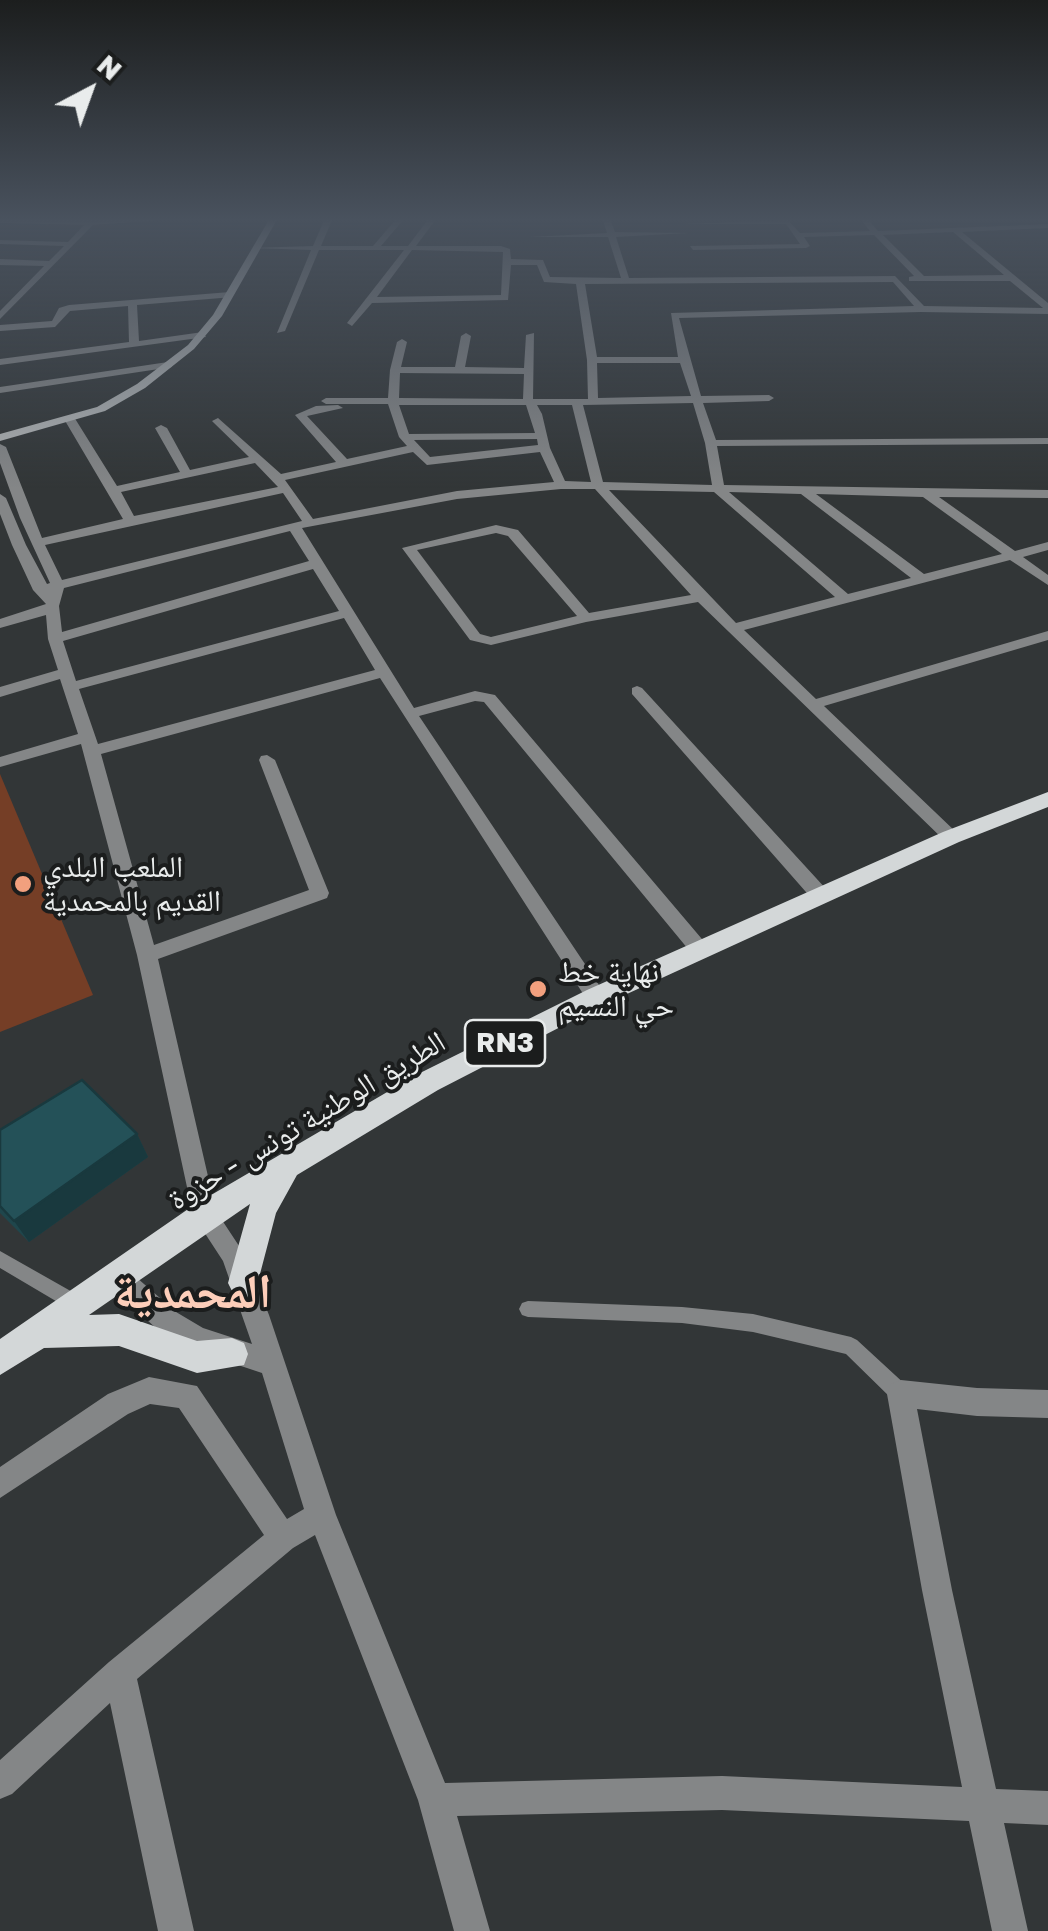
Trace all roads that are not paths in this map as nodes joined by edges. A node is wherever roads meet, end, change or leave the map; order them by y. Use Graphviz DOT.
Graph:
graph roads {
  1 [pos="76,308"];
  2 [pos="132,308"];
  3 [pos="221,308"];
  4 [pos="290,308"];
  5 [pos="365,308"];
  6 [pos="584,308"];
  7 [pos="673,308"];
  8 [pos="921,309"];
  9 [pos="1048,309"];
  10 [pos="674,314"];
  11 [pos="352,323"];
  12 [pos="55,324"];
  13 [pos="0,328"];
  14 [pos="280,331"];
  15 [pos="531,335"];
  16 [pos="203,336"];
  17 [pos="466,336"];
  18 [pos="402,342"];
  19 [pos="134,345"];
  20 [pos="56,355"];
  21 [pos="592,360"];
  22 [pos="684,360"];
  23 [pos="0,362"];
  24 [pos="168,365"];
  25 [pos="395,370"];
  26 [pos="459,371"];
  27 [pos="530,372"];
  28 [pos="0,390"];
  29 [pos="696,398"];
  30 [pos="769,398"];
  31 [pos="326,401"];
  32 [pos="577,402"];
  33 [pos="593,402"];
  34 [pos="530,403"];
  35 [pos="394,405"];
  36 [pos="70,419"];
  37 [pos="218,420"];
  38 [pos="162,428"];
  39 [pos="405,437"];
  40 [pos="0,438"];
  41 [pos="1048,440"];
  42 [pos="542,442"];
  43 [pos="711,443"];
  44 [pos="0,447"];
  45 [pos="414,448"];
  46 [pos="258,459"];
  47 [pos="427,461"];
  48 [pos="344,463"];
  49 [pos="437,472"];
  50 [pos="187,474"];
  51 [pos="281,483"];
  52 [pos="561,485"];
  53 [pos="598,485"];
  54 [pos="114,490"];
  55 [pos="718,490"];
  56 [pos="806,493"];
  57 [pos="926,493"];
  58 [pos="1048,494"];
  59 [pos="0,498"];
  60 [pos="26,518"];
  61 [pos="130,521"];
  62 [pos="4,522"];
  63 [pos="302,524"];
  64 [pos="38,543"];
  65 [pos="1048,546"];
  66 [pos="1011,556"];
  67 [pos="318,563"];
  68 [pos="920,578"];
  69 [pos="1048,580"];
  70 [pos="58,586"];
  71 [pos="701,597"];
  72 [pos="845,599"];
  73 [pos="48,601"];
  74 [pos="348,612"];
  75 [pos="586,618"];
  76 [pos="0,624"];
  77 [pos="734,628"];
  78 [pos="1048,635"];
  79 [pos="55,639"];
  80 [pos="384,672"];
  81 [pos="68,680"];
  82 [pos="0,692"];
  83 [pos="637,692"];
  84 [pos="810,706"];
  85 [pos="410,714"];
  86 [pos="90,744"];
  87 [pos="267,760"];
  88 [pos="0,762"];
  89 [pos="1048,799"];
  90 [pos="951,837"];
  91 [pos="820,895"];
  92 [pos="700,950"];
  93 [pos="147,955"];
  94 [pos="596,997"];
  95 [pos="290,1164"];
  96 [pos="205,1215"];
  97 [pos="0,1259"];
  98 [pos="119,1278"];
  99 [pos="244,1283"];
  100 [pos="79,1306"];
  101 [pos="528,1309"];
  102 [pos="38,1332"];
  103 [pos="232,1354"];
  104 [pos="0,1358"];
  105 [pos="270,1363"];
  106 [pos="901,1394"];
  107 [pos="1048,1404"];
  108 [pos="0,1484"];
  109 [pos="322,1515"];
  110 [pos="284,1538"];
  111 [pos="120,1673"];
  112 [pos="0,1782"];
  113 [pos="435,1800"];
  114 [pos="986,1806"];
  115 [pos="1048,1808"];
  116 [pos="176,1931"];
  117 [pos="472,1931"];
  118 [pos="1010,1931"];
  1 -- 12 [label="street"];
  2 -- 19 [label="street"];
  3 -- 16 [label="street"];
  4 -- 14 [label="street"];
  5 -- 11 [label="street"];
  6 -- 21 [label="street"];
  7 -- 10 [label="street"];
  8 -- 9 [label="street"];
  8 -- 10 [label="street"];
  10 -- 22 [label="street"];
  12 -- 13 [label="street"];
  12 -- 20 [label="street"];
  15 -- 27 [label="street"];
  16 -- 19 [label="street"];
  16 -- 24 [label="street"];
  17 -- 26 [label="street"];
  18 -- 25 [label="street"];
  19 -- 20 [label="street"];
  20 -- 23 [label="street"];
  21 -- 22 [label="street"];
  21 -- 33 [label="street"];
  22 -- 29 [label="street"];
  24 -- 28 [label="street"];
  24 -- 36 [label="street"];
  25 -- 26 [label="street"];
  25 -- 35 [label="street"];
  26 -- 27 [label="street"];
  27 -- 34 [label="street"];
  29 -- 30 [label="street"];
  29 -- 33 [label="street"];
  29 -- 43 [label="street"];
  31 -- 35 [label="street"];
  32 -- 33 [label="street"];
  32 -- 34 [label="street"];
  32 -- 53 [label="street"];
  34 -- 35 [label="street"];
  34 -- 42 [label="street"];
  35 -- 39 [label="street"];
  35 -- 48 [label="street"];
  36 -- 40 [label="street"];
  36 -- 54 [label="street"];
  37 -- 46 [label="street"];
  38 -- 50 [label="street"];
  39 -- 42 [label="street"];
  39 -- 45 [label="street"];
  41 -- 43 [label="street"];
  42 -- 47 [label="street"];
  42 -- 52 [label="street"];
  43 -- 55 [label="street"];
  44 -- 60 [label="street"];
  45 -- 47 [label="street"];
  45 -- 48 [label="street"];
  46 -- 50 [label="street"];
  46 -- 51 [label="street"];
  47 -- 49 [label="street"];
  48 -- 51 [label="street"];
  50 -- 54 [label="street"];
  51 -- 61 [label="street"];
  51 -- 63 [label="street"];
  52 -- 53 [label="street"];
  52 -- 63 [label="street"];
  53 -- 55 [label="street"];
  53 -- 71 [label="street"];
  54 -- 61 [label="street"];
  55 -- 56 [label="street"];
  55 -- 72 [label="street"];
  56 -- 57 [label="street"];
  56 -- 68 [label="street"];
  57 -- 58 [label="street"];
  57 -- 66 [label="street"];
  59 -- 62 [label="street"];
  60 -- 62 [label="street"];
  60 -- 64 [label="street"];
  61 -- 64 [label="street"];
  62 -- 73 [label="street"];
  63 -- 67 [label="street"];
  63 -- 70 [label="street"];
  64 -- 70 [label="street"];
  65 -- 66 [label="street"];
  66 -- 68 [label="street"];
  66 -- 69 [label="street"];
  67 -- 74 [label="street"];
  67 -- 79 [label="street"];
  68 -- 72 [label="street"];
  70 -- 73 [label="street"];
  71 -- 75 [label="street"];
  71 -- 77 [label="street"];
  72 -- 77 [label="street"];
  73 -- 76 [label="street"];
  73 -- 79 [label="street"];
  74 -- 80 [label="street"];
  74 -- 81 [label="street"];
  75 -- 75 [label="street"];
  77 -- 84 [label="street"];
  78 -- 84 [label="street"];
  79 -- 81 [label="street"];
  80 -- 85 [label="street"];
  80 -- 86 [label="street"];
  81 -- 82 [label="street"];
  81 -- 86 [label="street"];
  83 -- 91 [label="street"];
  84 -- 90 [label="street"];
  85 -- 92 [label="street"];
  85 -- 94 [label="street"];
  86 -- 88 [label="street"];
  86 -- 93 [label="street"];
  87 -- 93 [label="street"];
  89 -- 90 [label="main road, الطريق الوطنية تونس - حزوة / RN3"];
  90 -- 91 [label="main road, الطريق الوطنية تونس - حزوة / RN3"];
  91 -- 92 [label="main road, الطريق الوطنية تونس - حزوة / RN3"];
  92 -- 94 [label="main road, الطريق الوطنية تونس - حزوة / RN3"];
  93 -- 96 [label="street"];
  94 -- 95 [label="main road, الطريق الوطنية تونس - حزوة / RN3"];
  95 -- 96 [label="main road, الطريق الوطنية تونس - حزوة / RN3"];
  95 -- 99 [label="main road"];
  96 -- 98 [label="main road, الطريق الوطنية تونس - حزوة / RN3"];
  96 -- 99 [label="street"];
  97 -- 100 [label="lane"];
  98 -- 100 [label="main road, الطريق الوطنية تونس - حزوة / RN3"];
  98 -- 103 [label="street"];
  99 -- 105 [label="street"];
  100 -- 102 [label="main road, الطريق الوطنية تونس - حزوة / RN3"];
  101 -- 106 [label="lane"];
  102 -- 103 [label="main road"];
  102 -- 104 [label="main road, الطريق الوطنية تونس - حزوة / RN3"];
  103 -- 105 [label="street"];
  105 -- 109 [label="street"];
  106 -- 107 [label="street"];
  106 -- 114 [label="street"];
  108 -- 110 [label="street"];
  109 -- 110 [label="street"];
  109 -- 113 [label="street"];
  110 -- 111 [label="street"];
  111 -- 112 [label="street"];
  111 -- 116 [label="street"];
  113 -- 114 [label="street"];
  113 -- 117 [label="street"];
  114 -- 115 [label="street"];
  114 -- 118 [label="street"];
}
